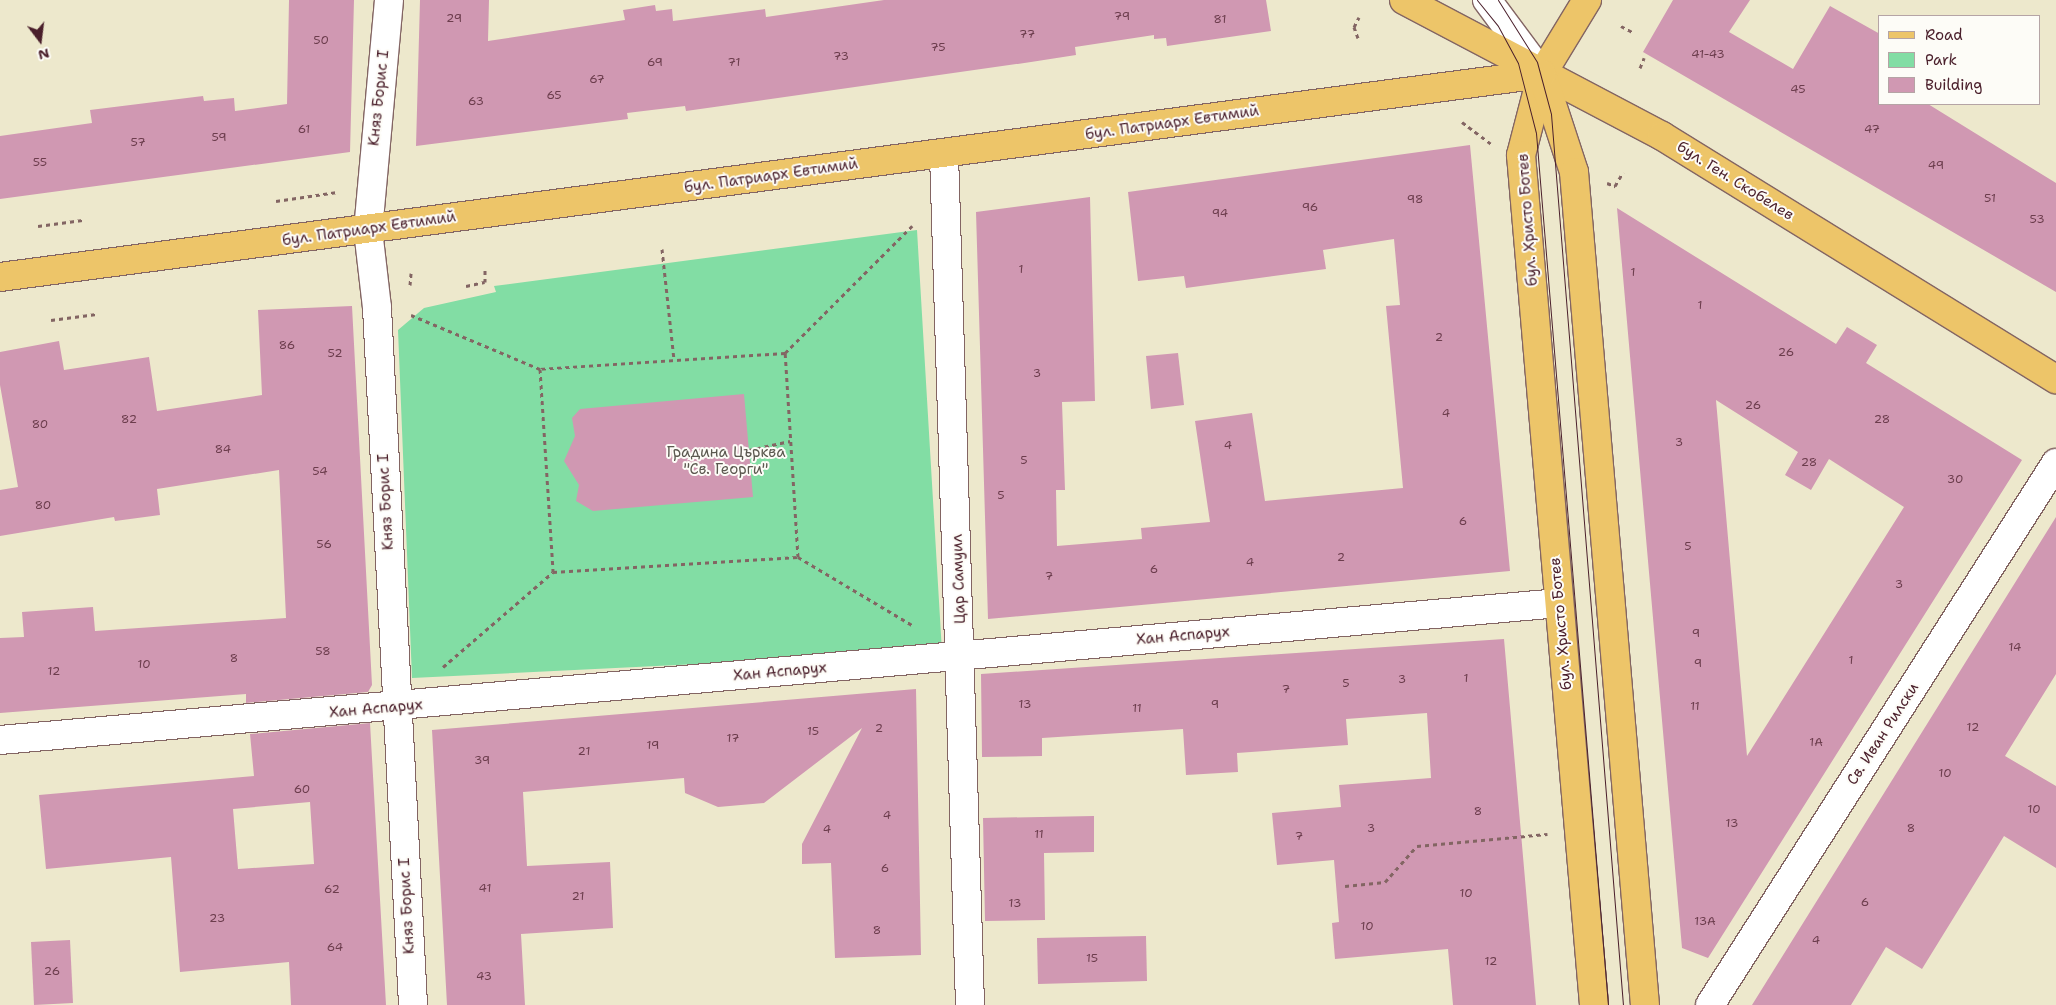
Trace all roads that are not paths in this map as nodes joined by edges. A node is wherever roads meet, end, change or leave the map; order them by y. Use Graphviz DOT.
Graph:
graph roads {
  1 [pos="389,0"];
  2 [pos="1404,0"];
  3 [pos="1487,0"];
  4 [pos="1586,0"];
  5 [pos="1542,74"];
  6 [pos="944,154"];
  7 [pos="368,230"];
  8 [pos="0,277"];
  9 [pos="2056,379"];
  10 [pos="2056,463"];
  11 [pos="1559,603"];
  12 [pos="961,656"];
  13 [pos="395,708"];
  14 [pos="0,740"];
  15 [pos="413,1005"];
  16 [pos="970,1005"];
  17 [pos="1594,1005"];
  18 [pos="1645,1005"];
  19 [pos="1710,1005"];
  1 -- 7 [label="street, Княз Борис I"];
  2 -- 5 [label="main road, бул. Ген. Скобелев"];
  3 -- 5 [label="street"];
  4 -- 5 [label="main road, бул. Христо Ботев"];
  5 -- 6 [label="main road, бул. Патриарх Евтимий"];
  5 -- 9 [label="main road, бул. Ген. Скобелев"];
  5 -- 11 [label="main road, бул. Христо Ботев"];
  5 -- 18 [label="main road"];
  6 -- 7 [label="main road, бул. Патриарх Евтимий"];
  6 -- 12 [label="street, Цар Самуил"];
  7 -- 8 [label="main road, бул. Патриарх Евтимий"];
  7 -- 13 [label="street, Княз Борис I"];
  10 -- 19 [label="street, Св. Иван Рилски"];
  11 -- 12 [label="street, Хан Аспарух"];
  11 -- 17 [label="main road, бул. Христо Ботев"];
  12 -- 13 [label="street, Хан Аспарух"];
  12 -- 16 [label="street, Цар Самуил"];
  13 -- 14 [label="street, Хан Аспарух"];
  13 -- 15 [label="street, Княз Борис I"];
}
